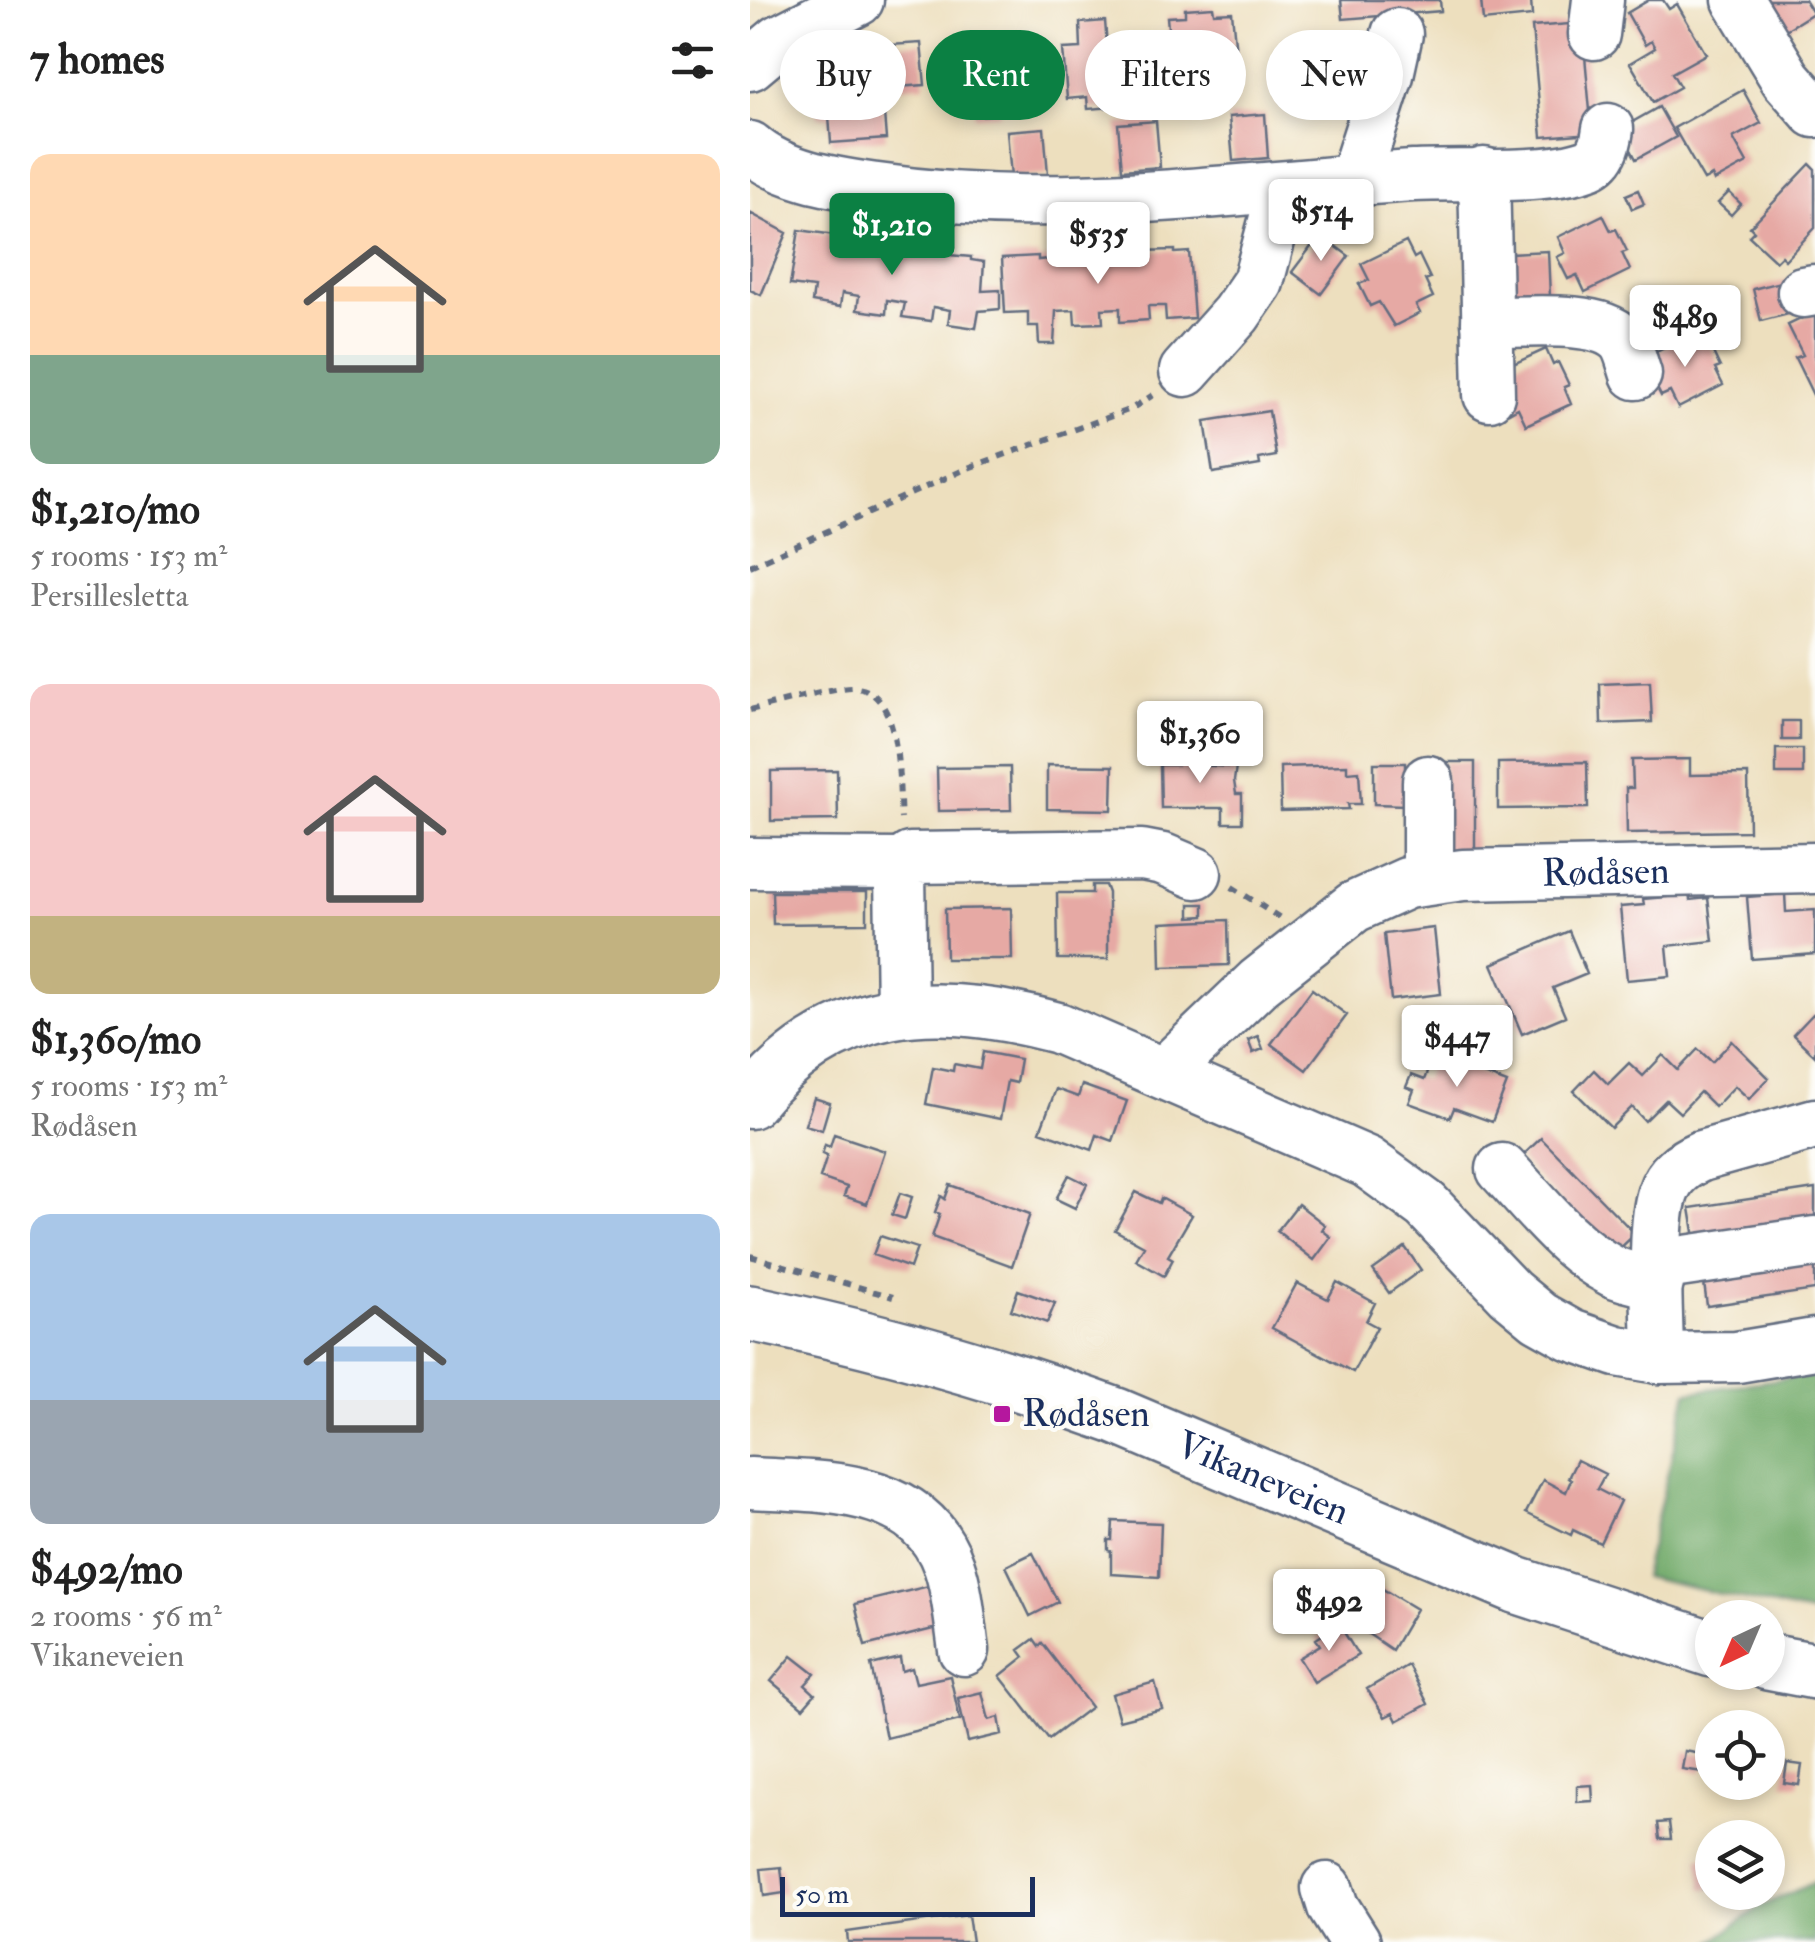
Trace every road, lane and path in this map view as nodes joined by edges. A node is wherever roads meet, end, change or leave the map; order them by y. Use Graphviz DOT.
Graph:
graph roads {
  1 [pos="858,0"];
  2 [pos="1738,0"];
  3 [pos="750,65"];
  4 [pos="1815,112"];
  5 [pos="1374,120"];
  6 [pos="1608,129"];
  7 [pos="750,146"];
  8 [pos="1484,173"];
  9 [pos="1354,182"];
  10 [pos="1283,188"];
  11 [pos="1487,322"];
  12 [pos="1184,371"];
  13 [pos="1636,374"];
  14 [pos="1489,396"];
  15 [pos="750,566"];
  16 [pos="750,710"];
  17 [pos="1428,781"];
  18 [pos="906,861"];
  19 [pos="750,863"];
  20 [pos="1815,868"];
  21 [pos="1196,872"];
  22 [pos="1428,879"];
  23 [pos="1308,942"];
  24 [pos="902,1010"];
  25 [pos="1164,1073"];
  26 [pos="750,1103"];
  27 [pos="1815,1124"];
  28 [pos="1502,1169"];
  29 [pos="1815,1242"];
  30 [pos="1658,1274"];
  31 [pos="750,1314"];
  32 [pos="1815,1344"];
  33 [pos="1658,1358"];
  34 [pos="750,1483"];
  35 [pos="1695,1643"];
  36 [pos="964,1650"];
  37 [pos="1785,1665"];
  38 [pos="1815,1671"];
  39 [pos="1327,1888"];
  40 [pos="1355,1942"];
  1 -- 3 [label="street"];
  2 -- 4 [label="street"];
  5 -- 9 [label="street"];
  6 -- 8 [label="street"];
  7 -- 10 [label="street"];
  8 -- 9 [label="street"];
  8 -- 11 [label="street"];
  9 -- 10 [label="street"];
  10 -- 12 [label="street"];
  11 -- 13 [label="street"];
  11 -- 14 [label="street"];
  12 -- 15 [label="path"];
  16 -- 18 [label="path"];
  17 -- 22 [label="street"];
  18 -- 19 [label="street"];
  18 -- 21 [label="street"];
  18 -- 24 [label="street"];
  20 -- 22 [label="street, Rødåsen"];
  21 -- 23 [label="path"];
  22 -- 23 [label="street, Rødåsen"];
  23 -- 25 [label="street, Rødåsen"];
  24 -- 25 [label="street"];
  24 -- 26 [label="street"];
  25 -- 33 [label="street"];
  27 -- 30 [label="street"];
  28 -- 30 [label="street"];
  29 -- 30 [label="street"];
  30 -- 33 [label="street"];
  31 -- 35 [label="main road, Vikaneveien"];
  32 -- 33 [label="street"];
  34 -- 36 [label="street"];
  37 -- 38 [label="main road"];
  39 -- 40 [label="street"];
}
